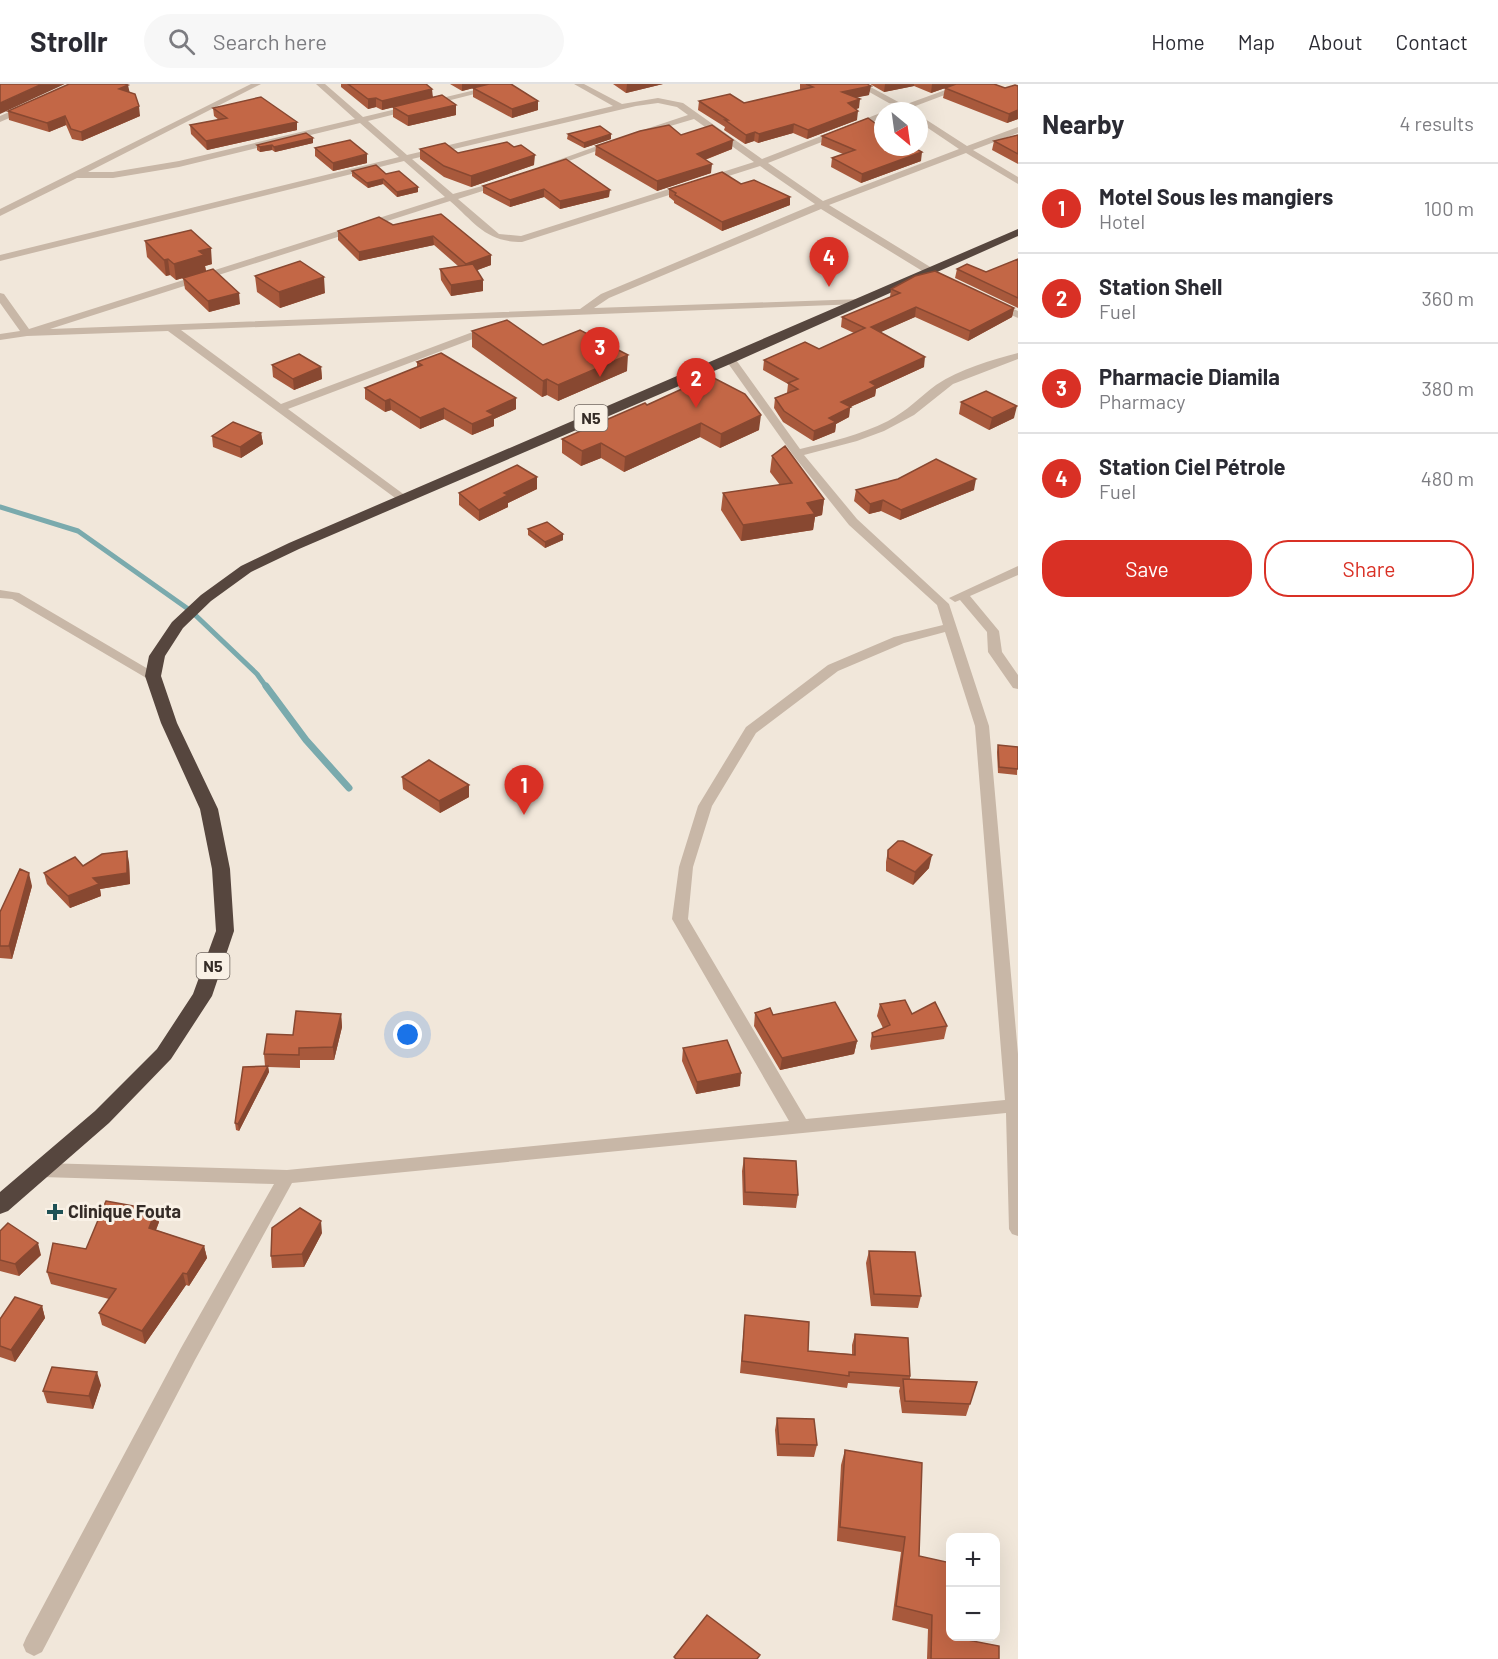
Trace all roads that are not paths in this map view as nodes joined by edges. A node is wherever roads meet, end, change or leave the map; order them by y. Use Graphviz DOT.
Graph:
graph roads {
  1 [pos="257,84"];
  2 [pos="320,84"];
  3 [pos="510,84"];
  4 [pos="578,84"];
  5 [pos="859,84"];
  6 [pos="970,84"];
  7 [pos="38,102"];
  8 [pos="894,102"];
  9 [pos="925,102"];
  10 [pos="621,107"];
  11 [pos="696,115"];
  12 [pos="874,118"];
  13 [pos="0,119"];
  14 [pos="363,121"];
  15 [pos="928,124"];
  16 [pos="1018,130"];
  17 [pos="965,149"];
  18 [pos="405,158"];
  19 [pos="762,162"];
  20 [pos="529,172"];
  21 [pos="75,175"];
  22 [pos="507,180"];
  23 [pos="1018,181"];
  24 [pos="451,199"];
  25 [pos="822,205"];
  26 [pos="0,213"];
  27 [pos="1018,232"];
  28 [pos="0,258"];
  29 [pos="927,271"];
  30 [pos="948,281"];
  31 [pos="0,296"];
  32 [pos="988,300"];
  33 [pos="860,301"];
  34 [pos="582,312"];
  35 [pos="530,314"];
  36 [pos="1018,315"];
  37 [pos="171,328"];
  38 [pos="27,333"];
  39 [pos="0,338"];
  40 [pos="1018,356"];
  41 [pos="730,359"];
  42 [pos="280,408"];
  43 [pos="796,453"];
  44 [pos="402,499"];
  45 [pos="1018,570"];
  46 [pos="0,594"];
  47 [pos="962,595"];
  48 [pos="15,596"];
  49 [pos="943,604"];
  50 [pos="0,609"];
  51 [pos="951,627"];
  52 [pos="153,676"];
  53 [pos="1018,685"];
  54 [pos="1016,1105"];
  55 [pos="801,1126"];
  56 [pos="42,1170"];
  57 [pos="287,1177"];
  58 [pos="0,1205"];
  59 [pos="1018,1229"];
  60 [pos="34,1645"];
  1 -- 21 [label="street"];
  2 -- 14 [label="street"];
  3 -- 14 [label="street"];
  4 -- 10 [label="street"];
  5 -- 8 [label="street"];
  6 -- 9 [label="street"];
  7 -- 13 [label="street"];
  10 -- 11 [label="street"];
  10 -- 18 [label="street"];
  11 -- 19 [label="street"];
  11 -- 20 [label="street"];
  12 -- 19 [label="street"];
  14 -- 18 [label="street"];
  14 -- 21 [label="street"];
  15 -- 17 [label="street"];
  16 -- 17 [label="street"];
  17 -- 23 [label="street"];
  17 -- 25 [label="street"];
  18 -- 24 [label="street"];
  18 -- 28 [label="street"];
  19 -- 24 [label="street"];
  19 -- 25 [label="street"];
  21 -- 26 [label="street"];
  22 -- 24 [label="street"];
  24 -- 38 [label="street"];
  25 -- 29 [label="street"];
  25 -- 34 [label="street"];
  27 -- 29 [label="highway, N5"];
  29 -- 30 [label="street"];
  29 -- 33 [label="highway, N5"];
  31 -- 38 [label="street"];
  32 -- 36 [label="street"];
  33 -- 34 [label="street"];
  33 -- 41 [label="highway, N5"];
  34 -- 35 [label="street"];
  35 -- 37 [label="street"];
  35 -- 42 [label="street"];
  37 -- 38 [label="street"];
  37 -- 42 [label="street"];
  38 -- 39 [label="street"];
  40 -- 43 [label="street"];
  41 -- 43 [label="street"];
  41 -- 44 [label="highway, N5"];
  42 -- 44 [label="street"];
  43 -- 49 [label="street"];
  44 -- 52 [label="highway, N5"];
  45 -- 47 [label="street"];
  46 -- 48 [label="street"];
  47 -- 49 [label="street"];
  47 -- 53 [label="street"];
  48 -- 50 [label="street"];
  48 -- 52 [label="street"];
  49 -- 51 [label="street"];
  51 -- 54 [label="street"];
  51 -- 55 [label="street"];
  52 -- 56 [label="highway, N5"];
  54 -- 55 [label="street"];
  54 -- 59 [label="street"];
  55 -- 57 [label="street"];
  56 -- 57 [label="street"];
  56 -- 58 [label="highway, N5"];
  57 -- 60 [label="street"];
}
